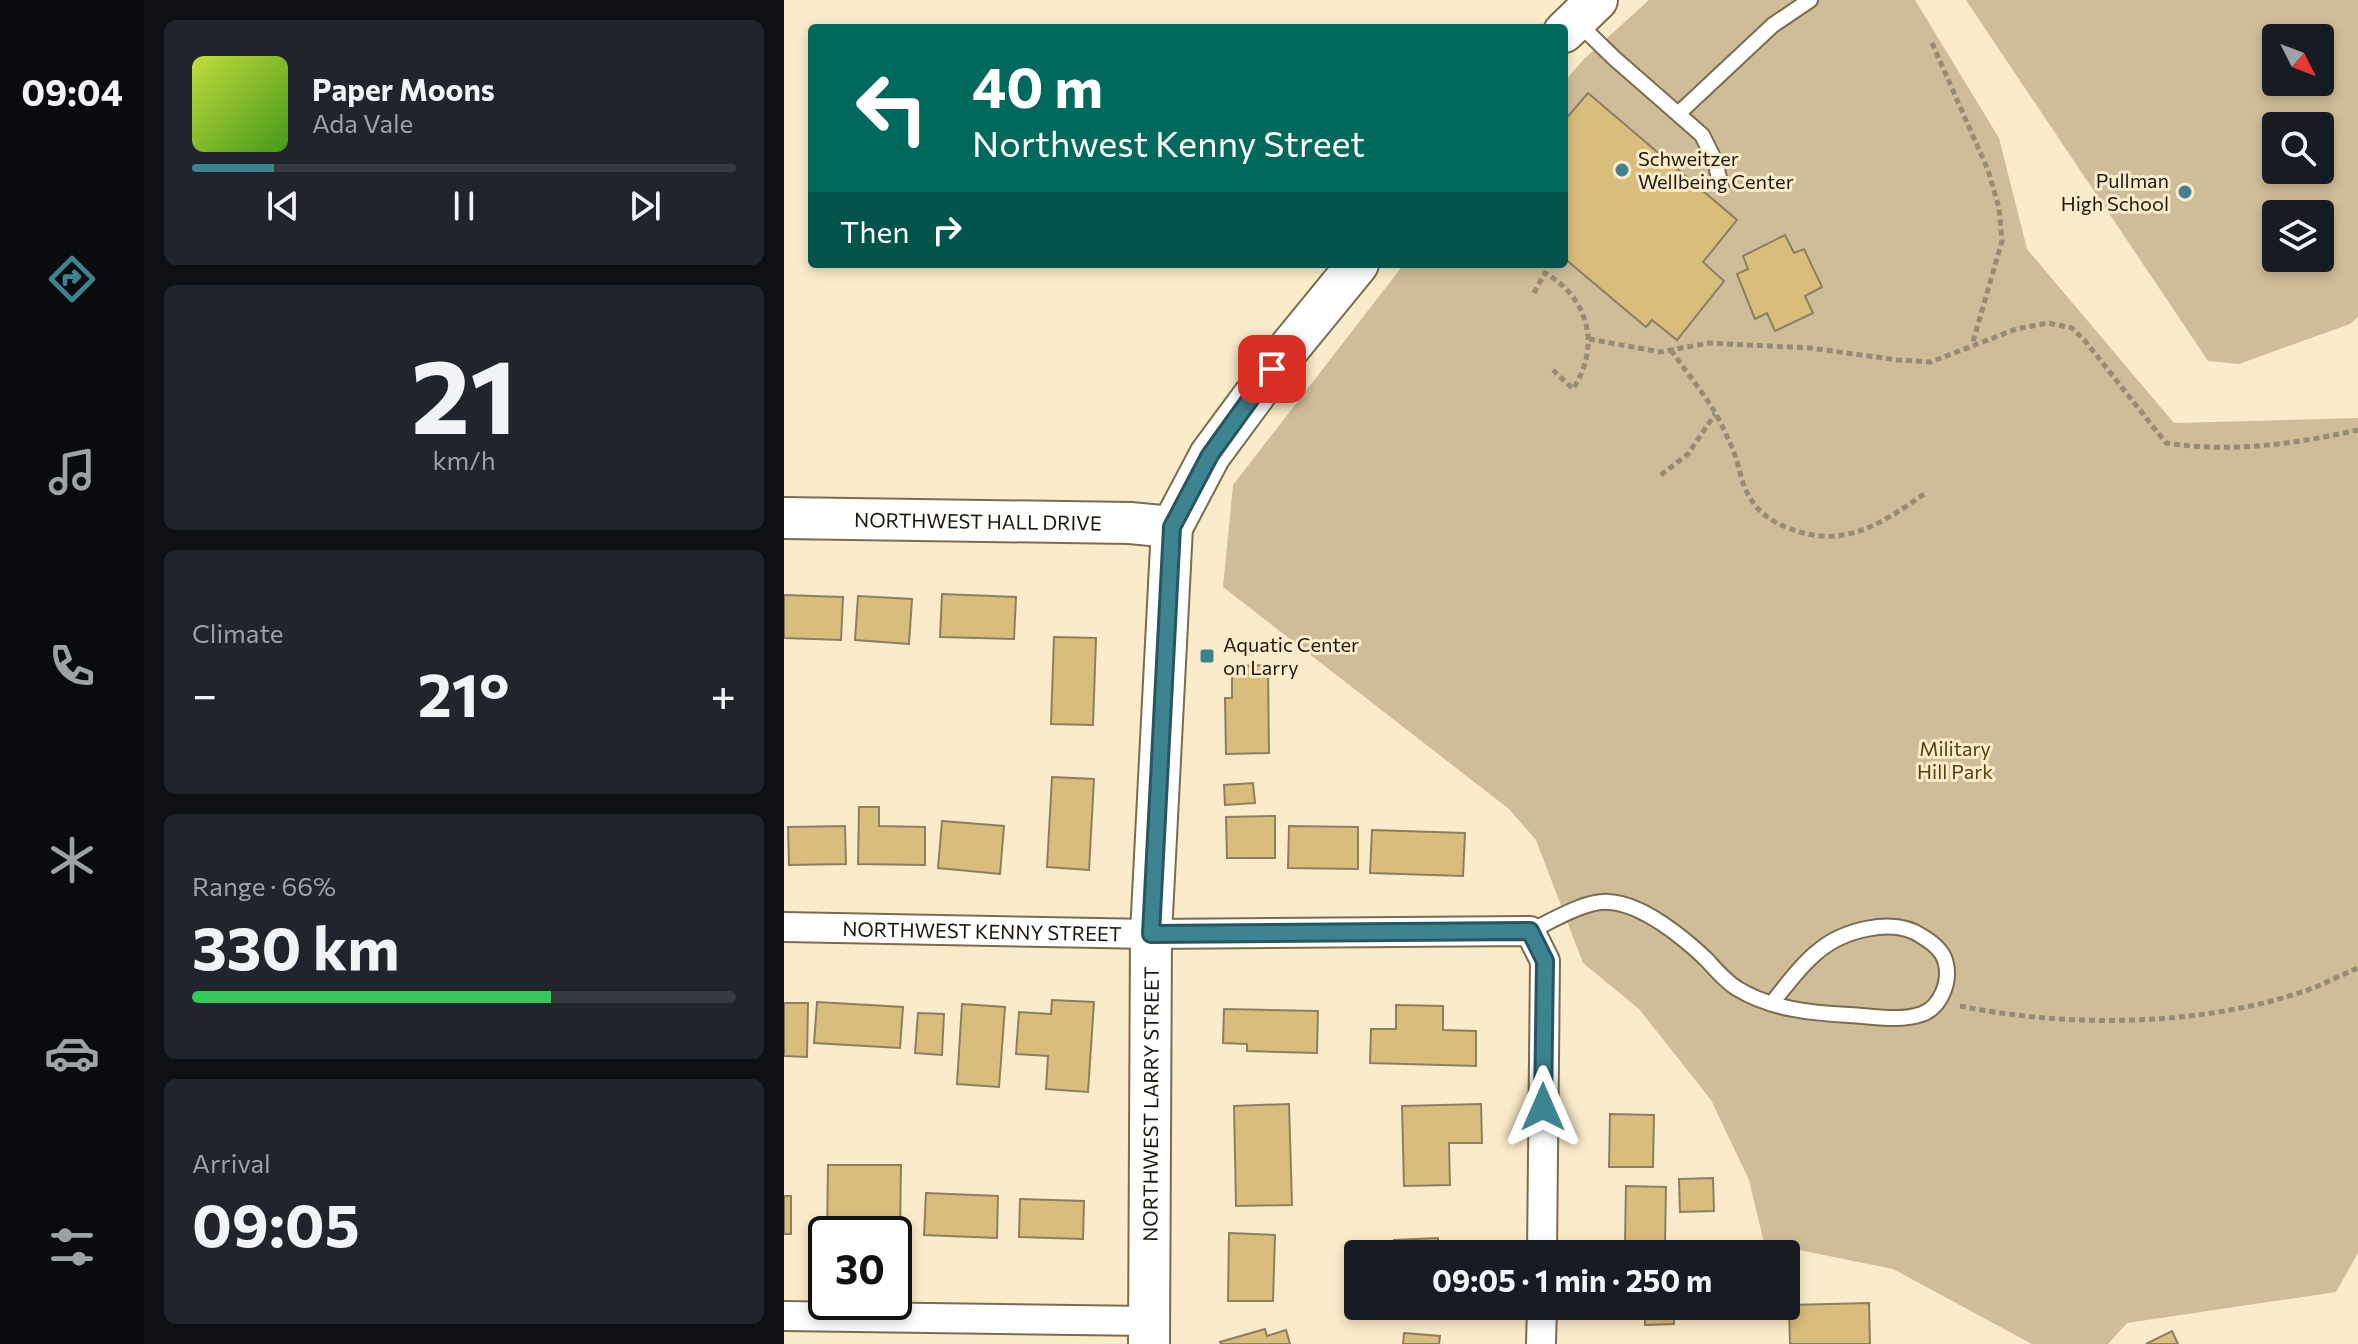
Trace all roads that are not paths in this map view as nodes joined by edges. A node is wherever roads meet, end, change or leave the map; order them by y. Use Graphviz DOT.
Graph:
graph roads {
  1 [pos="1810,0"];
  2 [pos="1579,17"];
  3 [pos="1679,113"];
  4 [pos="1721,186"];
  5 [pos="1355,268"];
  6 [pos="784,518"];
  7 [pos="1172,527"];
  8 [pos="784,927"];
  9 [pos="1530,931"];
  10 [pos="1151,934"];
  11 [pos="1772,1003"];
  12 [pos="1542,1240"];
  13 [pos="784,1316"];
  14 [pos="1542,1320"];
  15 [pos="1149,1333"];
  16 [pos="1541,1344"];
  1 -- 3 [label="lane"];
  2 -- 3 [label="lane"];
  3 -- 4 [label="lane"];
  5 -- 7 [label="street"];
  6 -- 7 [label="street, NORTHWEST HALL DRIVE"];
  7 -- 10 [label="street, NORTHWEST LARRY STREET"];
  8 -- 10 [label="street, NORTHWEST KENNY STREET"];
  9 -- 10 [label="street, NORTHWEST KENNY STREET"];
  9 -- 11 [label="lane"];
  9 -- 12 [label="street"];
  10 -- 15 [label="street, NORTHWEST LARRY STREET"];
  11 -- 11 [label="lane"];
  13 -- 15 [label="street"];
  14 -- 16 [label="street"];
}
